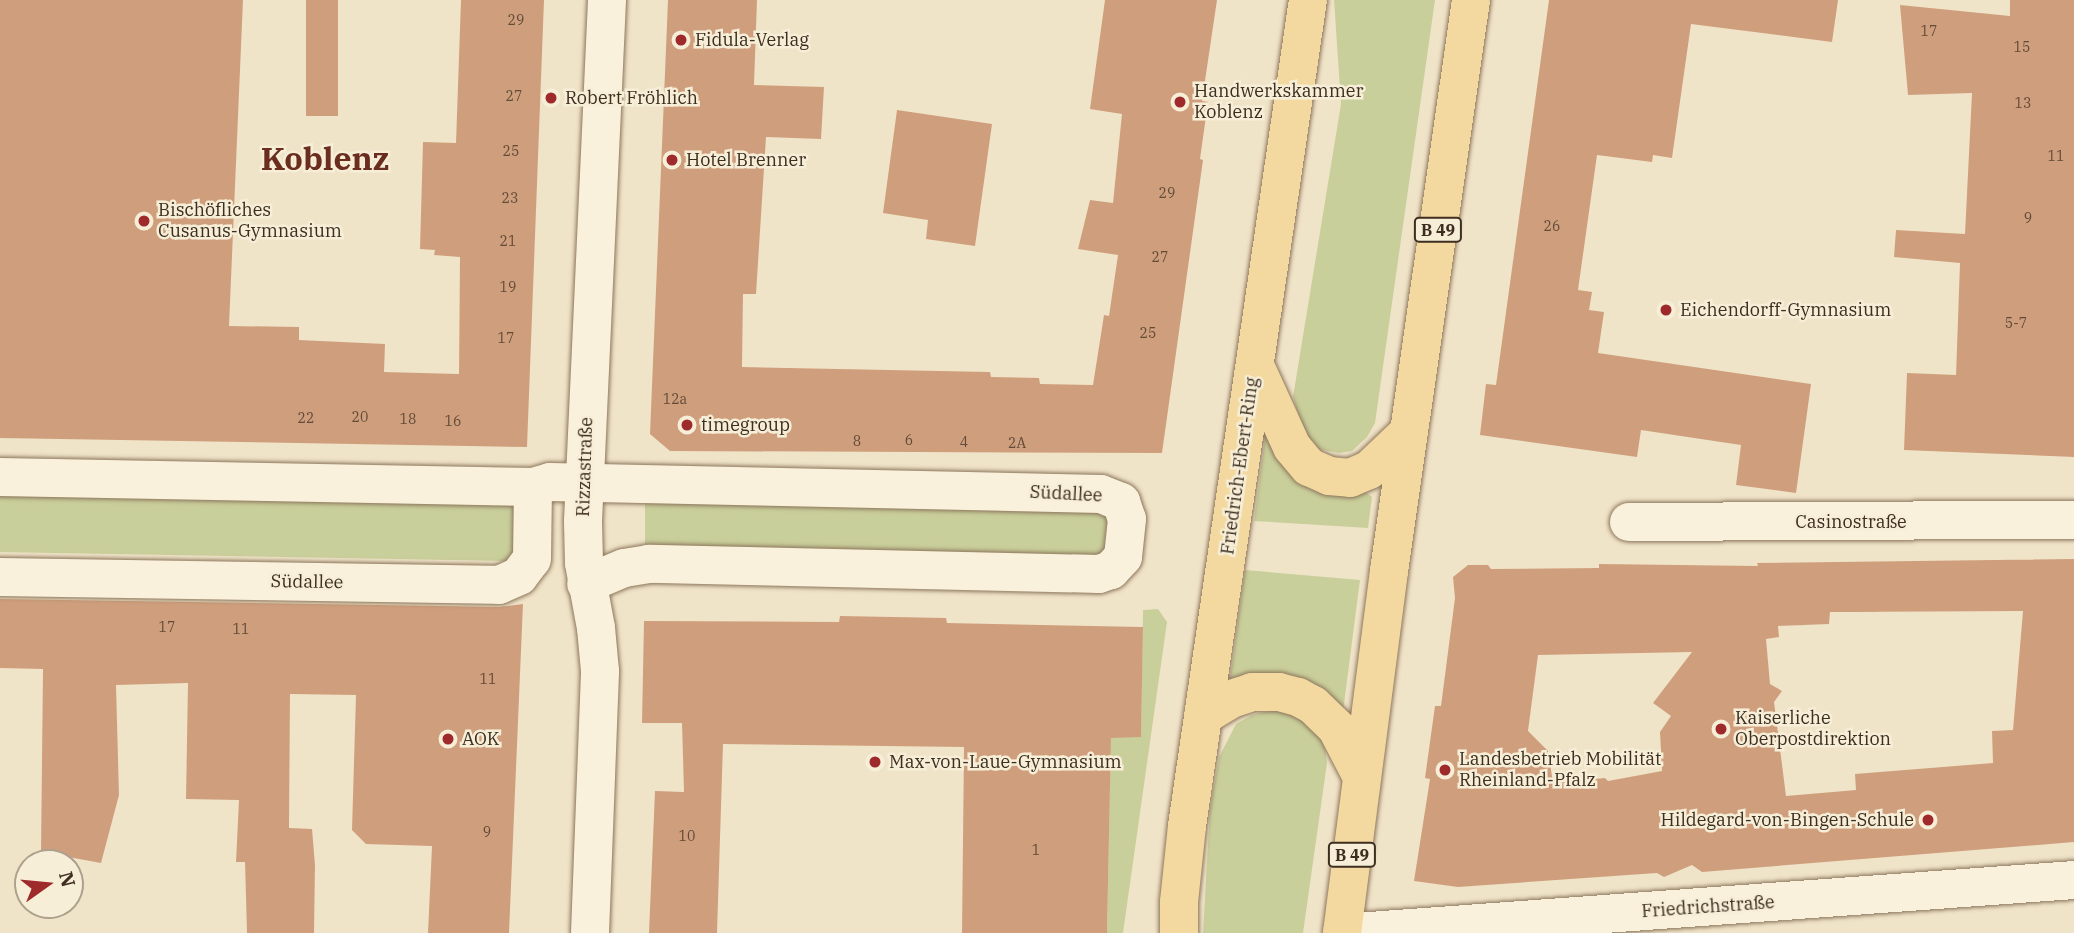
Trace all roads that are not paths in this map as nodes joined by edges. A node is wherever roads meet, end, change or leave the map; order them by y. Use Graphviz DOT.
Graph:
graph roads {
  1 [pos="607,0"];
  2 [pos="1308,0"];
  3 [pos="1471,0"];
  4 [pos="1255,366"];
  5 [pos="1409,432"];
  6 [pos="0,477"];
  7 [pos="584,483"];
  8 [pos="533,486"];
  9 [pos="2074,520"];
  10 [pos="1629,522"];
  11 [pos="0,577"];
  12 [pos="586,584"];
  13 [pos="1203,716"];
  14 [pos="1362,777"];
  15 [pos="2074,880"];
  16 [pos="590,933"];
  17 [pos="1179,933"];
  18 [pos="1342,933"];
  1 -- 7 [label="street, Rizzastraße"];
  2 -- 4 [label="main road, Friedrich-Ebert-Ring"];
  3 -- 5 [label="main road, B 49"];
  4 -- 5 [label="main road"];
  4 -- 13 [label="main road, Friedrich-Ebert-Ring"];
  5 -- 14 [label="main road, B 49"];
  6 -- 8 [label="street, Südallee"];
  7 -- 8 [label="street, Südallee"];
  7 -- 12 [label="street, Rizzastraße"];
  7 -- 12 [label="street, Südallee"];
  8 -- 11 [label="street, Südallee"];
  9 -- 10 [label="street, Casinostraße"];
  12 -- 16 [label="street, Rizzastraße"];
  13 -- 14 [label="main road"];
  13 -- 17 [label="main road, Friedrich-Ebert-Ring"];
  14 -- 18 [label="main road, B 49"];
  15 -- 18 [label="street, Friedrichstraße"];
}
